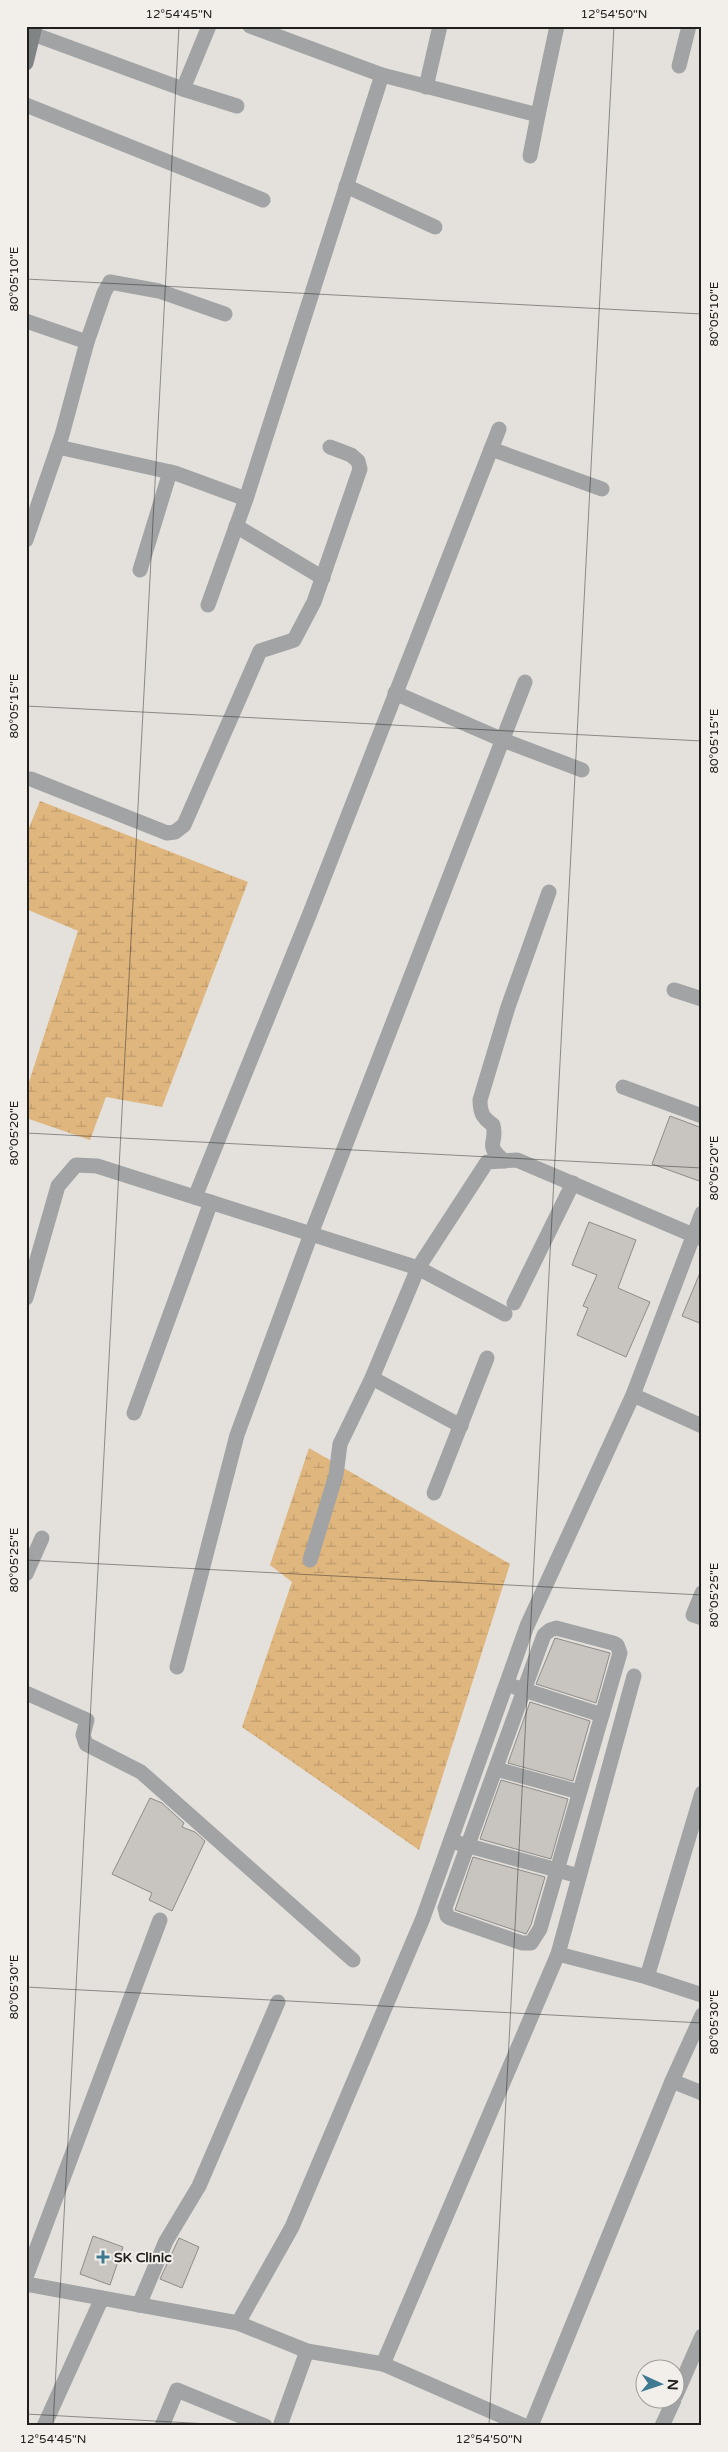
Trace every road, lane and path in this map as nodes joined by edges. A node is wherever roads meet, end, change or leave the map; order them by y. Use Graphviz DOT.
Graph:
graph roads {
  1 [pos="209,26"];
  2 [pos="250,26"];
  3 [pos="440,26"];
  4 [pos="557,26"];
  5 [pos="689,26"];
  6 [pos="34,30"];
  7 [pos="26,63"];
  8 [pos="679,66"];
  9 [pos="382,75"];
  10 [pos="426,87"];
  11 [pos="183,89"];
  12 [pos="26,106"];
  13 [pos="237,106"];
  14 [pos="538,115"];
  15 [pos="530,156"];
  16 [pos="346,186"];
  17 [pos="263,200"];
  18 [pos="435,227"];
  19 [pos="225,314"];
  20 [pos="26,320"];
  21 [pos="87,342"];
  22 [pos="499,428"];
  23 [pos="58,447"];
  24 [pos="330,447"];
  25 [pos="491,449"];
  26 [pos="170,472"];
  27 [pos="602,489"];
  28 [pos="246,499"];
  29 [pos="236,526"];
  30 [pos="26,540"];
  31 [pos="140,570"];
  32 [pos="323,578"];
  33 [pos="208,605"];
  34 [pos="525,682"];
  35 [pos="396,694"];
  36 [pos="503,740"];
  37 [pos="582,770"];
  38 [pos="28,781"];
  39 [pos="549,892"];
  40 [pos="674,990"];
  41 [pos="702,999"];
  42 [pos="622,1087"];
  43 [pos="702,1116"];
  44 [pos="504,1161"];
  45 [pos="573,1183"];
  46 [pos="195,1197"];
  47 [pos="211,1202"];
  48 [pos="702,1213"];
  49 [pos="311,1234"];
  50 [pos="697,1237"];
  51 [pos="418,1268"];
  52 [pos="26,1298"];
  53 [pos="487,1358"];
  54 [pos="372,1378"];
  55 [pos="633,1395"];
  56 [pos="134,1414"];
  57 [pos="461,1426"];
  58 [pos="702,1426"];
  59 [pos="434,1492"];
  60 [pos="42,1538"];
  61 [pos="310,1560"];
  62 [pos="26,1574"];
  63 [pos="702,1593"];
  64 [pos="702,1618"];
  65 [pos="177,1667"];
  66 [pos="634,1676"];
  67 [pos="506,1683"];
  68 [pos="524,1691"];
  69 [pos="26,1694"];
  70 [pos="602,1715"];
  71 [pos="496,1769"];
  72 [pos="579,1792"];
  73 [pos="702,1793"];
  74 [pos="450,1841"];
  75 [pos="467,1845"];
  76 [pos="555,1870"];
  77 [pos="579,1876"];
  78 [pos="160,1920"];
  79 [pos="558,1954"];
  80 [pos="353,1960"];
  81 [pos="647,1977"];
  82 [pos="702,1995"];
  83 [pos="278,2002"];
  84 [pos="702,2014"];
  85 [pos="672,2081"];
  86 [pos="702,2093"];
  87 [pos="26,2277"];
  88 [pos="26,2284"];
  89 [pos="102,2298"];
  90 [pos="139,2305"];
  91 [pos="238,2323"];
  92 [pos="702,2336"];
  93 [pos="307,2351"];
  94 [pos="383,2364"];
  95 [pos="686,2372"];
  96 [pos="669,2410"];
  97 [pos="44,2426"];
  98 [pos="162,2426"];
  99 [pos="264,2426"];
  100 [pos="280,2426"];
  101 [pos="525,2426"];
  102 [pos="531,2426"];
  103 [pos="662,2426"];
  1 -- 11 [label="street"];
  2 -- 9 [label="street"];
  3 -- 10 [label="street"];
  4 -- 14 [label="street"];
  5 -- 8 [label="street"];
  6 -- 7 [label="street"];
  6 -- 11 [label="street"];
  9 -- 10 [label="street"];
  9 -- 16 [label="street"];
  10 -- 14 [label="street"];
  11 -- 13 [label="street"];
  12 -- 17 [label="street"];
  14 -- 15 [label="street"];
  16 -- 18 [label="street"];
  16 -- 28 [label="street"];
  19 -- 21 [label="street"];
  20 -- 21 [label="street"];
  21 -- 23 [label="street"];
  22 -- 25 [label="street"];
  23 -- 26 [label="street"];
  23 -- 30 [label="street"];
  24 -- 32 [label="street"];
  25 -- 27 [label="street"];
  25 -- 35 [label="street"];
  26 -- 28 [label="street"];
  26 -- 31 [label="street"];
  28 -- 29 [label="street"];
  29 -- 32 [label="street"];
  29 -- 33 [label="street"];
  32 -- 38 [label="street"];
  34 -- 36 [label="street"];
  35 -- 36 [label="street"];
  35 -- 46 [label="street"];
  36 -- 37 [label="street"];
  36 -- 49 [label="street"];
  39 -- 44 [label="street"];
  40 -- 41 [label="street"];
  42 -- 43 [label="street"];
  44 -- 45 [label="street"];
  44 -- 51 [label="street"];
  45 -- 50 [label="street"];
  45 -- 51 [label="street"];
  46 -- 47 [label="street"];
  46 -- 52 [label="street"];
  47 -- 49 [label="street"];
  47 -- 56 [label="street"];
  48 -- 50 [label="street"];
  49 -- 51 [label="street"];
  49 -- 65 [label="street"];
  50 -- 55 [label="street"];
  51 -- 54 [label="street"];
  53 -- 57 [label="street"];
  54 -- 57 [label="street"];
  54 -- 61 [label="street"];
  55 -- 58 [label="street"];
  55 -- 67 [label="street"];
  57 -- 59 [label="street"];
  60 -- 62 [label="street"];
  63 -- 64 [label="street"];
  66 -- 77 [label="street"];
  67 -- 68 [label="street"];
  67 -- 74 [label="street"];
  68 -- 70 [label="street"];
  68 -- 70 [label="street"];
  68 -- 71 [label="street"];
  69 -- 80 [label="street"];
  70 -- 72 [label="street"];
  71 -- 72 [label="street"];
  71 -- 75 [label="street"];
  72 -- 76 [label="street"];
  73 -- 81 [label="street"];
  74 -- 75 [label="street"];
  74 -- 91 [label="street"];
  75 -- 76 [label="street"];
  75 -- 76 [label="street"];
  76 -- 77 [label="street"];
  77 -- 79 [label="street"];
  78 -- 87 [label="street"];
  79 -- 81 [label="street"];
  79 -- 94 [label="street"];
  81 -- 82 [label="street"];
  83 -- 90 [label="street"];
  84 -- 85 [label="street"];
  85 -- 86 [label="street"];
  85 -- 102 [label="street"];
  88 -- 89 [label="street"];
  89 -- 90 [label="street"];
  89 -- 97 [label="street"];
  90 -- 91 [label="street"];
  91 -- 93 [label="street"];
  92 -- 95 [label="street"];
  93 -- 94 [label="street"];
  93 -- 100 [label="street"];
  94 -- 101 [label="street"];
  96 -- 103 [label="street"];
  98 -- 99 [label="street"];
}
